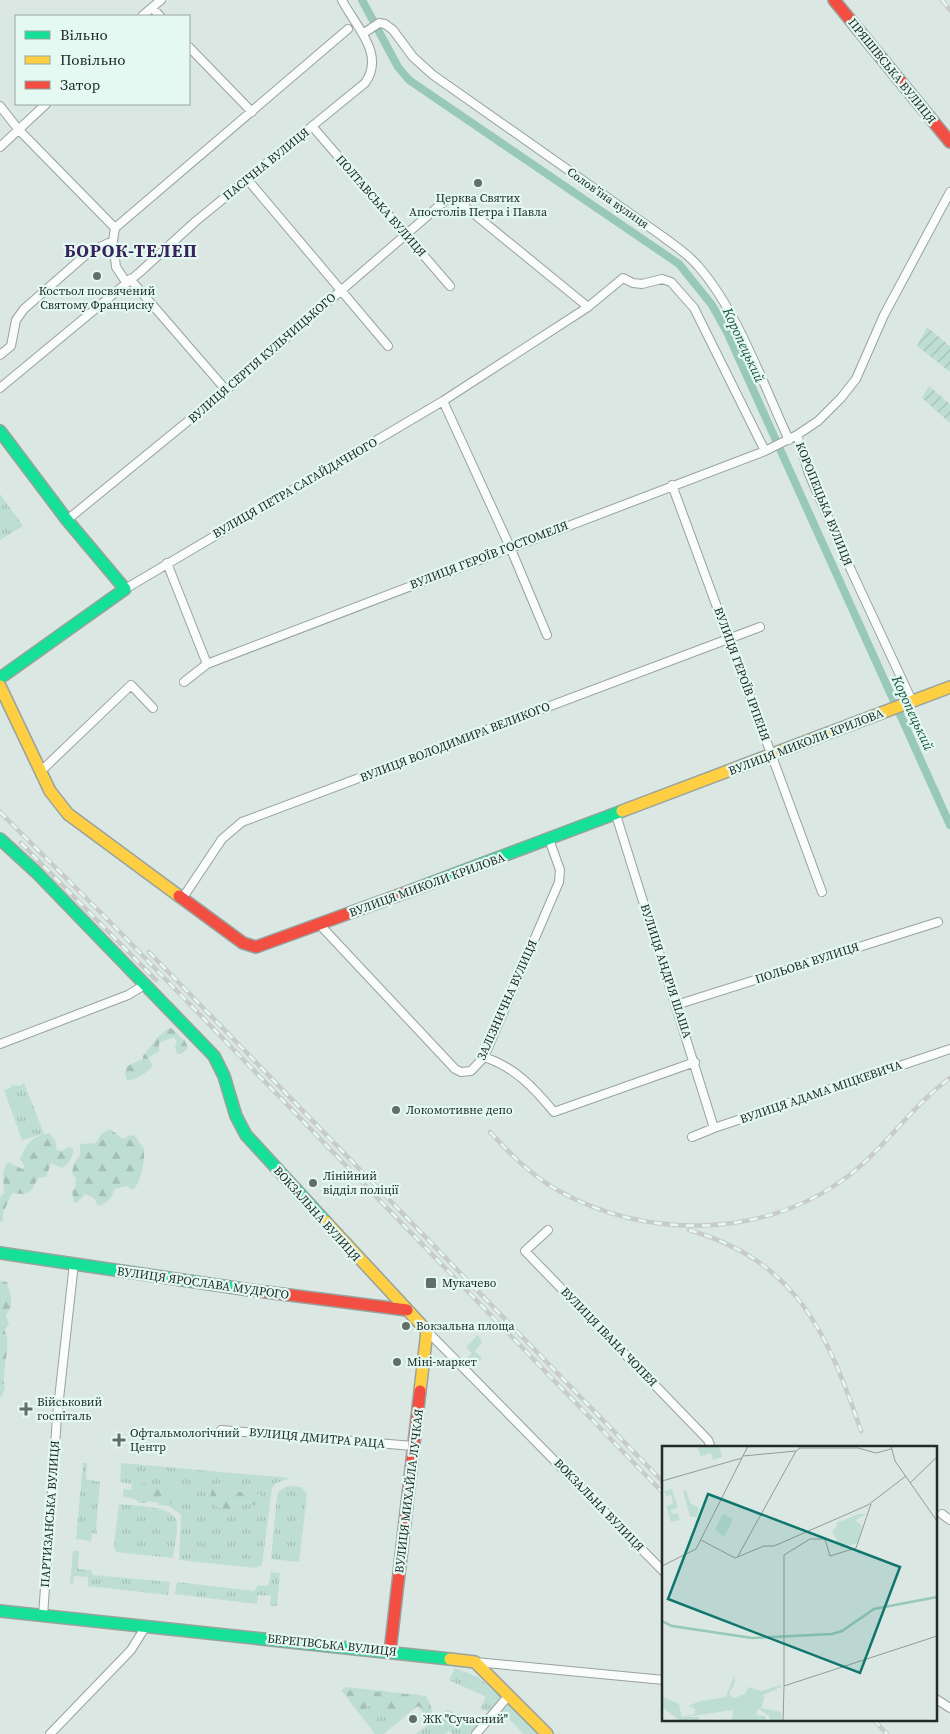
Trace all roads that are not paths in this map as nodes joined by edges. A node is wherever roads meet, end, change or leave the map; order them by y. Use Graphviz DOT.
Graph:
graph roads {
  1 [pos="161,0"];
  2 [pos="342,0"];
  3 [pos="834,0"];
  4 [pos="152,8"];
  5 [pos="143,15"];
  6 [pos="159,15"];
  7 [pos="348,29"];
  8 [pos="367,30"];
  9 [pos="190,48"];
  10 [pos="45,105"];
  11 [pos="0,106"];
  12 [pos="252,112"];
  13 [pos="312,126"];
  14 [pos="18,129"];
  15 [pos="950,142"];
  16 [pos="0,147"];
  17 [pos="247,179"];
  18 [pos="950,192"];
  19 [pos="116,228"];
  20 [pos="405,234"];
  21 [pos="113,241"];
  22 [pos="128,281"];
  23 [pos="450,286"];
  24 [pos="341,290"];
  25 [pos="588,307"];
  26 [pos="388,346"];
  27 [pos="0,355"];
  28 [pos="0,388"];
  29 [pos="226,390"];
  30 [pos="443,401"];
  31 [pos="0,431"];
  32 [pos="797,436"];
  33 [pos="786,441"];
  34 [pos="769,449"];
  35 [pos="672,485"];
  36 [pos="67,520"];
  37 [pos="510,547"];
  38 [pos="168,563"];
  39 [pos="125,589"];
  40 [pos="760,627"];
  41 [pos="547,635"];
  42 [pos="729,638"];
  43 [pos="207,664"];
  44 [pos="1,673"];
  45 [pos="184,682"];
  46 [pos="0,686"];
  47 [pos="950,686"];
  48 [pos="909,703"];
  49 [pos="153,708"];
  50 [pos="772,755"];
  51 [pos="41,771"];
  52 [pos="616,814"];
  53 [pos="0,839"];
  54 [pos="549,839"];
  55 [pos="822,892"];
  56 [pos="182,899"];
  57 [pos="938,922"];
  58 [pos="320,925"];
  59 [pos="146,984"];
  60 [pos="676,1004"];
  61 [pos="0,1044"];
  62 [pos="950,1048"];
  63 [pos="484,1057"];
  64 [pos="695,1062"];
  65 [pos="714,1128"];
  66 [pos="692,1137"];
  67 [pos="548,1230"];
  68 [pos="0,1253"];
  69 [pos="74,1263"];
  70 [pos="407,1310"];
  71 [pos="428,1330"];
  72 [pos="221,1430"];
  73 [pos="413,1446"];
  74 [pos="710,1446"];
  75 [pos="942,1514"];
  76 [pos="950,1520"];
  77 [pos="662,1570"];
  78 [pos="0,1611"];
  79 [pos="43,1616"];
  80 [pos="146,1626"];
  81 [pos="390,1652"];
  82 [pos="475,1662"];
  83 [pos="662,1680"];
  84 [pos="509,1695"];
  85 [pos="938,1700"];
  86 [pos="950,1708"];
  87 [pos="50,1734"];
  88 [pos="476,1734"];
  89 [pos="548,1734"];
  1 -- 4 [label="street"];
  2 -- 8 [label="street"];
  3 -- 15 [label="street, ПРЯШІВСЬКА ВУЛИЦЯ"];
  4 -- 5 [label="street"];
  4 -- 6 [label="street"];
  7 -- 12 [label="street"];
  8 -- 13 [label="street, ПАСІЧНА ВУЛИЦЯ"];
  8 -- 33 [label="street, Соловʼїна вулиця"];
  9 -- 12 [label="street"];
  10 -- 14 [label="street"];
  11 -- 14 [label="street"];
  12 -- 19 [label="street"];
  13 -- 17 [label="street, ПАСІЧНА ВУЛИЦЯ"];
  13 -- 20 [label="street, ПОЛТАВСЬКА ВУЛИЦЯ"];
  14 -- 16 [label="street"];
  14 -- 19 [label="street"];
  17 -- 22 [label="street, ПАСІЧНА ВУЛИЦЯ"];
  17 -- 24 [label="street"];
  18 -- 32 [label="street, КОРОПЕЦЬКА ВУЛИЦЯ"];
  19 -- 21 [label="street"];
  20 -- 23 [label="street, ПОЛТАВСЬКА ВУЛИЦЯ"];
  20 -- 24 [label="street, ВУЛИЦЯ СЕРГІЯ КУЛЬЧИЦЬКОГО"];
  20 -- 25 [label="street, ВУЛИЦЯ СЕРГІЯ КУЛЬЧИЦЬКОГО"];
  21 -- 22 [label="street"];
  21 -- 27 [label="street"];
  22 -- 28 [label="street, ПАСІЧНА ВУЛИЦЯ"];
  22 -- 29 [label="street"];
  24 -- 26 [label="street"];
  24 -- 29 [label="street, ВУЛИЦЯ СЕРГІЯ КУЛЬЧИЦЬКОГО"];
  25 -- 30 [label="street, ВУЛИЦЯ ПЕТРА САГАЙДАЧНОГО"];
  25 -- 34 [label="street, ВУЛИЦЯ ПЕТРА САГАЙДАЧНОГО"];
  29 -- 36 [label="street, ВУЛИЦЯ СЕРГІЯ КУЛЬЧИЦЬКОГО"];
  30 -- 37 [label="street"];
  30 -- 38 [label="street, ВУЛИЦЯ ПЕТРА САГАЙДАЧНОГО"];
  31 -- 36 [label="street"];
  32 -- 33 [label="street, ВУЛИЦЯ ГЕРОЇВ ГОСТОМЕЛЯ"];
  32 -- 48 [label="street, КОРОПЕЦЬКА ВУЛИЦЯ"];
  33 -- 34 [label="street, ВУЛИЦЯ ГЕРОЇВ ГОСТОМЕЛЯ"];
  34 -- 35 [label="street, ВУЛИЦЯ ГЕРОЇВ ГОСТОМЕЛЯ"];
  35 -- 37 [label="street, ВУЛИЦЯ ГЕРОЇВ ГОСТОМЕЛЯ"];
  35 -- 42 [label="street, ВУЛИЦЯ ГЕРОЇВ ІРПЕНЯ"];
  36 -- 39 [label="street"];
  37 -- 41 [label="street"];
  37 -- 43 [label="street, ВУЛИЦЯ ГЕРОЇВ ГОСТОМЕЛЯ"];
  38 -- 39 [label="street, ВУЛИЦЯ ПЕТРА САГАЙДАЧНОГО"];
  38 -- 43 [label="street"];
  39 -- 44 [label="street, ВУЛИЦЯ ПЕТРА САГАЙДАЧНОГО"];
  40 -- 42 [label="street, ВУЛИЦЯ ВОЛОДИМИРА ВЕЛИКОГО"];
  42 -- 50 [label="street, ВУЛИЦЯ ГЕРОЇВ ІРПЕНЯ"];
  42 -- 56 [label="street, ВУЛИЦЯ ВОЛОДИМИРА ВЕЛИКОГО"];
  43 -- 45 [label="street, ВУЛИЦЯ ГЕРОЇВ ГОСТОМЕЛЯ"];
  46 -- 51 [label="street, ВУЛИЦЯ МИКОЛИ КРИЛОВА"];
  47 -- 48 [label="street, ВУЛИЦЯ МИКОЛИ КРИЛОВА"];
  48 -- 50 [label="street, ВУЛИЦЯ МИКОЛИ КРИЛОВА"];
  49 -- 51 [label="street"];
  50 -- 52 [label="street, ВУЛИЦЯ МИКОЛИ КРИЛОВА"];
  50 -- 55 [label="street, ВУЛИЦЯ ГЕРОЇВ ІРПЕНЯ"];
  51 -- 56 [label="street, ВУЛИЦЯ МИКОЛИ КРИЛОВА"];
  52 -- 54 [label="street, ВУЛИЦЯ МИКОЛИ КРИЛОВА"];
  52 -- 60 [label="street, ВУЛИЦЯ АНДРІЯ ШАША"];
  53 -- 59 [label="street, ВОКЗАЛЬНА ВУЛИЦЯ"];
  54 -- 58 [label="street, ВУЛИЦЯ МИКОЛИ КРИЛОВА"];
  54 -- 63 [label="street, ЗАЛІЗНИЧНА ВУЛИЦЯ"];
  56 -- 58 [label="street, ВУЛИЦЯ МИКОЛИ КРИЛОВА"];
  57 -- 60 [label="street, ПОЛЬОВА ВУЛИЦЯ"];
  58 -- 63 [label="street, ЗАЛІЗНИЧНА ВУЛИЦЯ"];
  59 -- 61 [label="street"];
  59 -- 70 [label="street, ВОКЗАЛЬНА ВУЛИЦЯ"];
  60 -- 64 [label="street, ВУЛИЦЯ АНДРІЯ ШАША"];
  62 -- 65 [label="street, ВУЛИЦЯ АДАМА МІЦКЕВИЧА"];
  63 -- 64 [label="street"];
  64 -- 65 [label="street, ВУЛИЦЯ АНДРІЯ ШАША"];
  65 -- 66 [label="street, ВУЛИЦЯ АДАМА МІЦКЕВИЧА"];
  67 -- 74 [label="street, ВУЛИЦЯ ІВАНА ЧОПЕЯ"];
  68 -- 69 [label="street, ВУЛИЦЯ ЯРОСЛАВА МУДРОГО"];
  69 -- 70 [label="street, ВУЛИЦЯ ЯРОСЛАВА МУДРОГО"];
  69 -- 79 [label="street, ПАРТИЗАНСЬКА ВУЛИЦЯ"];
  70 -- 71 [label="street, ВОКЗАЛЬНА ВУЛИЦЯ"];
  71 -- 73 [label="street, ВУЛИЦЯ МИХАЙЛА ЛУЧКАЯ"];
  71 -- 77 [label="street, ВОКЗАЛЬНА ВУЛИЦЯ"];
  72 -- 73 [label="street, ВУЛИЦЯ ДМИТРА РАЦА"];
  73 -- 81 [label="street, ВУЛИЦЯ МИХАЙЛА ЛУЧКАЯ"];
  75 -- 76 [label="street"];
  78 -- 79 [label="street, БЕРЕГІВСЬКА ВУЛИЦЯ"];
  79 -- 80 [label="street, БЕРЕГІВСЬКА ВУЛИЦЯ"];
  80 -- 81 [label="street, БЕРЕГІВСЬКА ВУЛИЦЯ"];
  80 -- 87 [label="street"];
  81 -- 82 [label="street, БЕРЕГІВСЬКА ВУЛИЦЯ"];
  82 -- 83 [label="street, БЕРЕГІВСЬКА ВУЛИЦЯ"];
  82 -- 84 [label="street"];
  84 -- 88 [label="street"];
  84 -- 89 [label="street"];
  85 -- 86 [label="street"];
}
